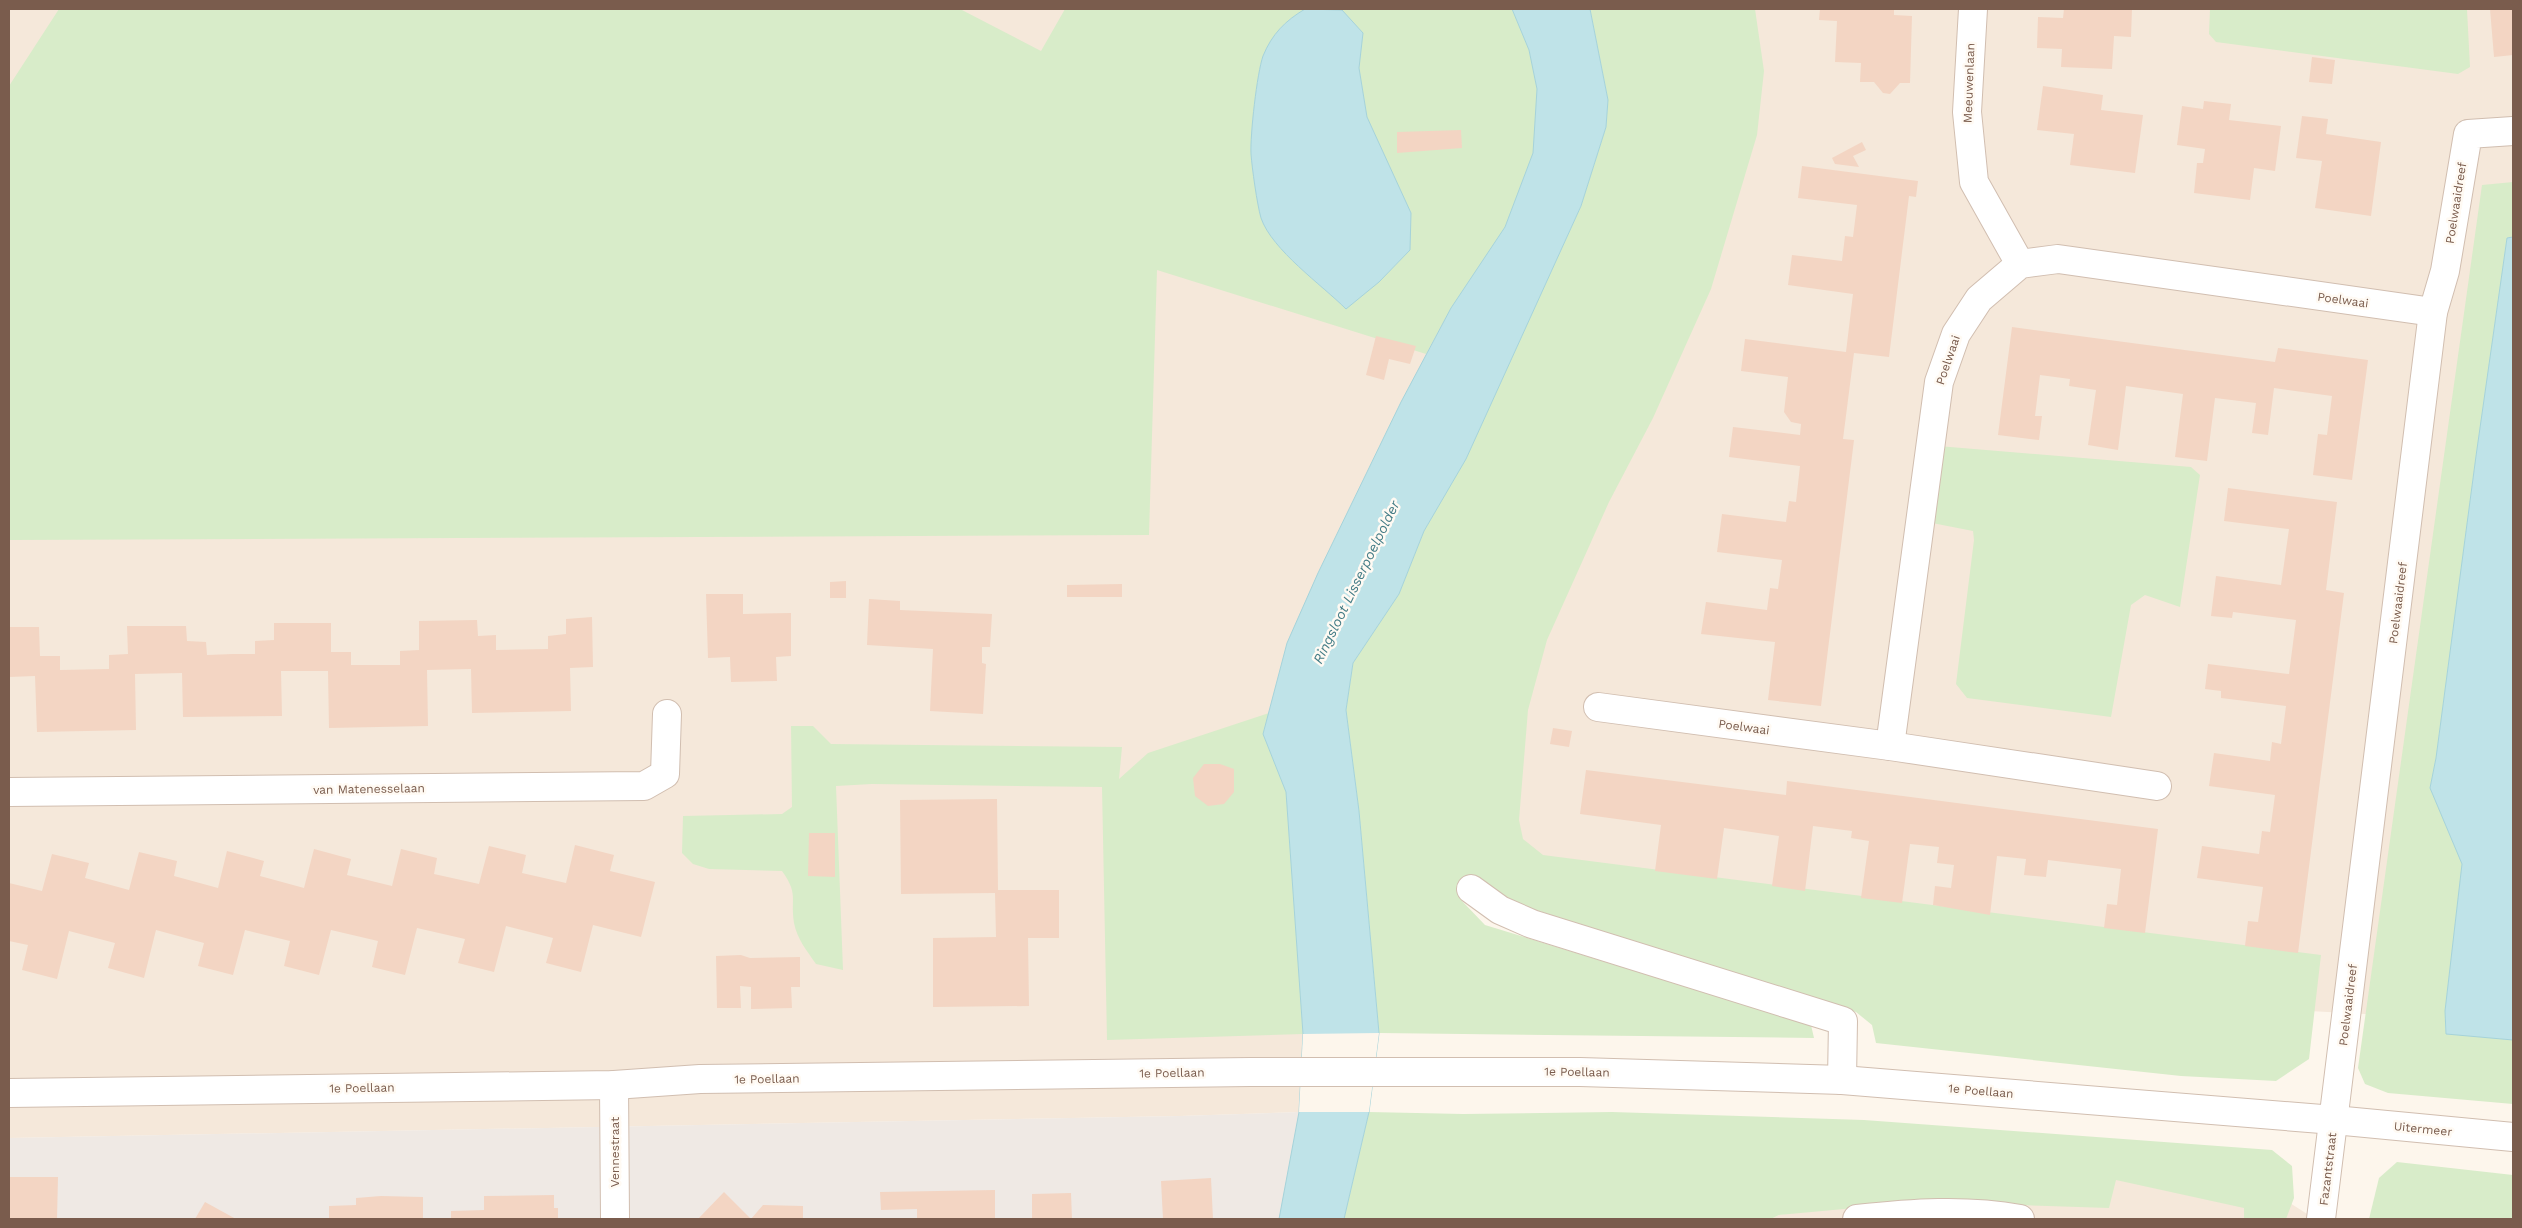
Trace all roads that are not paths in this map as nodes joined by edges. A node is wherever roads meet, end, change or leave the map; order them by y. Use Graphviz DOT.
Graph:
graph roads {
  1 [pos="1972,9"];
  2 [pos="2513,131"];
  3 [pos="2020,264"];
  4 [pos="2433,312"];
  5 [pos="1598,707"];
  6 [pos="667,714"];
  7 [pos="1890,746"];
  8 [pos="2157,786"];
  9 [pos="9,792"];
  10 [pos="1471,889"];
  11 [pos="1842,1080"];
  12 [pos="614,1085"];
  13 [pos="9,1093"];
  14 [pos="2334,1120"];
  15 [pos="2513,1137"];
  16 [pos="615,1219"];
  17 [pos="1857,1219"];
  18 [pos="2020,1219"];
  19 [pos="2321,1219"];
  1 -- 3 [label="street, Meeuwenlaan"];
  2 -- 4 [label="street, Poelwaaidreef"];
  3 -- 4 [label="street, Poelwaai"];
  3 -- 7 [label="street, Poelwaai"];
  4 -- 14 [label="street, Poelwaaidreef"];
  5 -- 7 [label="street, Poelwaai"];
  6 -- 9 [label="street, van Matenesselaan"];
  7 -- 8 [label="street, Poelwaai"];
  10 -- 11 [label="street"];
  11 -- 12 [label="street, 1e Poellaan"];
  11 -- 14 [label="street, 1e Poellaan"];
  12 -- 13 [label="street, 1e Poellaan"];
  12 -- 16 [label="street, Vennestraat"];
  14 -- 15 [label="street, Uitermeer"];
  14 -- 19 [label="street, Fazantstraat"];
  17 -- 18 [label="street"];
}
